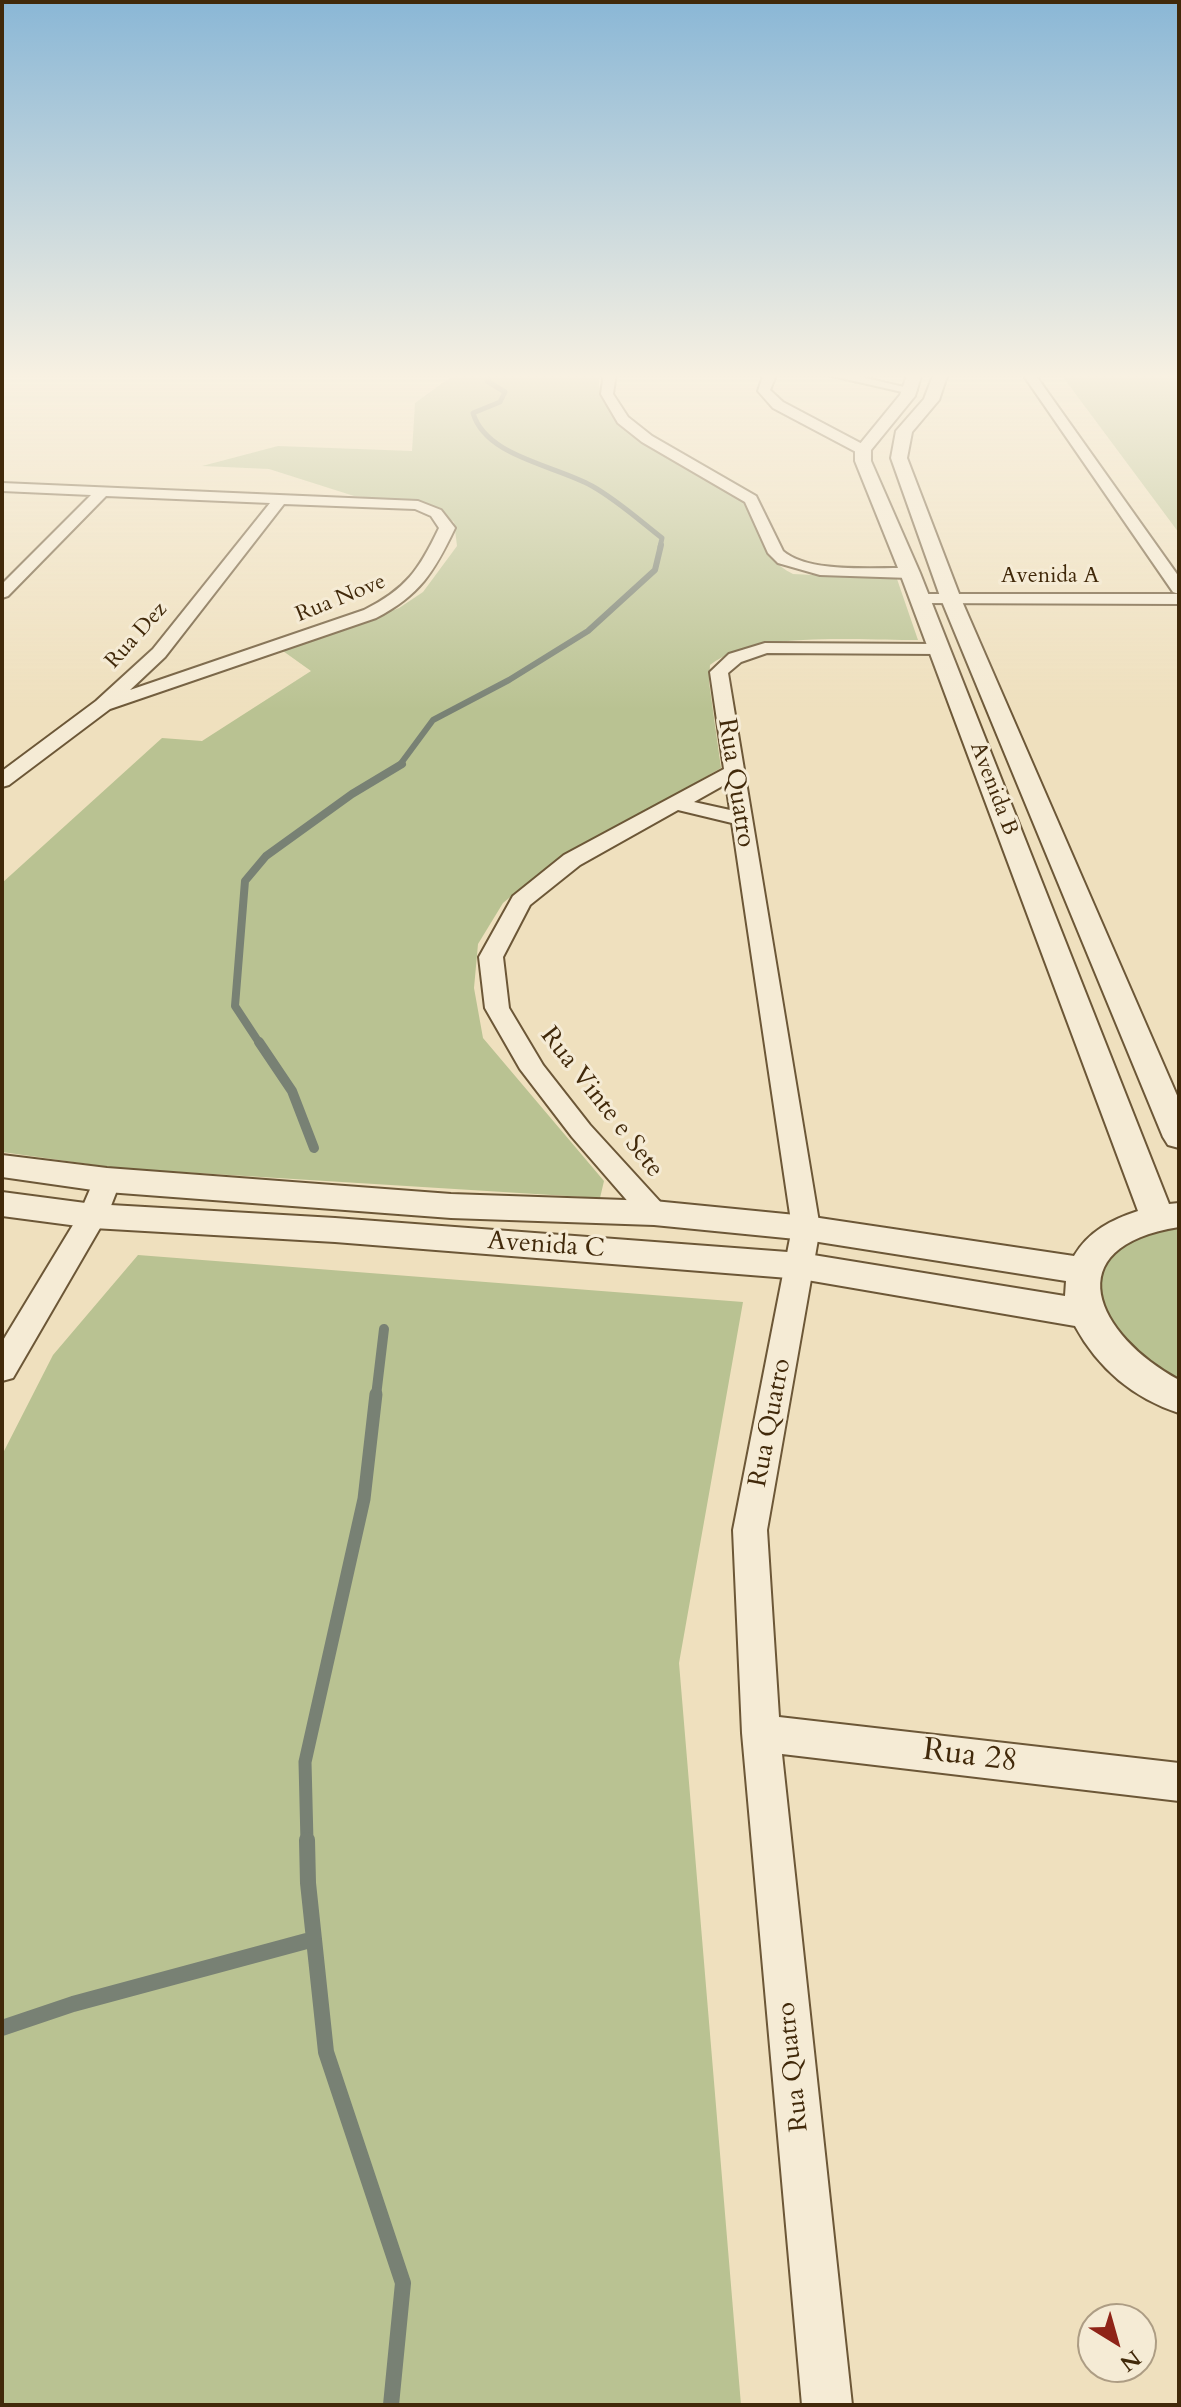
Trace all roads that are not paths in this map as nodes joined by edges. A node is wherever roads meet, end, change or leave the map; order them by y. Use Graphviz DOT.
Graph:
graph roads {
  1 [pos="727,485"];
  2 [pos="873,485"];
  3 [pos="909,485"];
  4 [pos="1107,485"];
  5 [pos="2,487"];
  6 [pos="103,491"];
  7 [pos="282,497"];
  8 [pos="910,573"];
  9 [pos="1179,589"];
  10 [pos="2,593"];
  11 [pos="1179,599"];
  12 [pos="923,606"];
  13 [pos="954,606"];
  14 [pos="1179,612"];
  15 [pos="939,649"];
  16 [pos="159,653"];
  17 [pos="217,667"];
  18 [pos="103,705"];
  19 [pos="733,772"];
  20 [pos="2,781"];
  21 [pos="674,803"];
  22 [pos="741,819"];
  23 [pos="1179,1137"];
  24 [pos="2,1166"];
  25 [pos="107,1180"];
  26 [pos="2,1204"];
  27 [pos="654,1213"];
  28 [pos="93,1216"];
  29 [pos="1168,1216"];
  30 [pos="806,1228"];
  31 [pos="801,1266"];
  32 [pos="1085,1271"];
  33 [pos="1088,1314"];
  34 [pos="2,1369"];
  35 [pos="1179,1398"];
  36 [pos="761,1733"];
  37 [pos="1179,1782"];
  38 [pos="827,2405"];
  1 -- 8 [label="street"];
  2 -- 8 [label="street, Avenida B"];
  3 -- 13 [label="street, Avenida B"];
  4 -- 9 [label="street"];
  5 -- 6 [label="street, Rua Nove"];
  6 -- 7 [label="street, Rua Nove"];
  6 -- 10 [label="street"];
  7 -- 16 [label="street, Rua Dez"];
  7 -- 17 [label="street, Rua Nove"];
  8 -- 12 [label="street, Avenida B"];
  11 -- 13 [label="street, Avenida A"];
  12 -- 13 [label="street, Avenida A"];
  12 -- 15 [label="street, Avenida B"];
  13 -- 14 [label="street, Avenida A"];
  13 -- 23 [label="street, Avenida B"];
  15 -- 19 [label="street, Rua Quatro"];
  15 -- 29 [label="street, Avenida B"];
  16 -- 17 [label="street"];
  16 -- 18 [label="street, Rua Dez"];
  17 -- 18 [label="street, Rua Nove"];
  18 -- 20 [label="street, Rua Dez"];
  19 -- 21 [label="street, Rua Vinte e Sete"];
  19 -- 22 [label="street, Rua Quatro"];
  21 -- 22 [label="street"];
  21 -- 27 [label="street, Rua Vinte e Sete"];
  22 -- 30 [label="street, Rua Quatro"];
  24 -- 25 [label="street, Avenida C"];
  25 -- 27 [label="street, Avenida C"];
  25 -- 28 [label="street"];
  26 -- 28 [label="street, Avenida C"];
  27 -- 30 [label="street, Avenida C"];
  28 -- 31 [label="street, Avenida C"];
  28 -- 34 [label="street"];
  29 -- 32 [label="street"];
  30 -- 31 [label="street, Rua Quatro"];
  30 -- 32 [label="street, Avenida C"];
  31 -- 33 [label="street, Avenida C"];
  31 -- 36 [label="street, Rua Quatro"];
  32 -- 33 [label="street"];
  33 -- 35 [label="street"];
  36 -- 37 [label="street, Rua 28"];
  36 -- 38 [label="street, Rua Quatro"];
}
